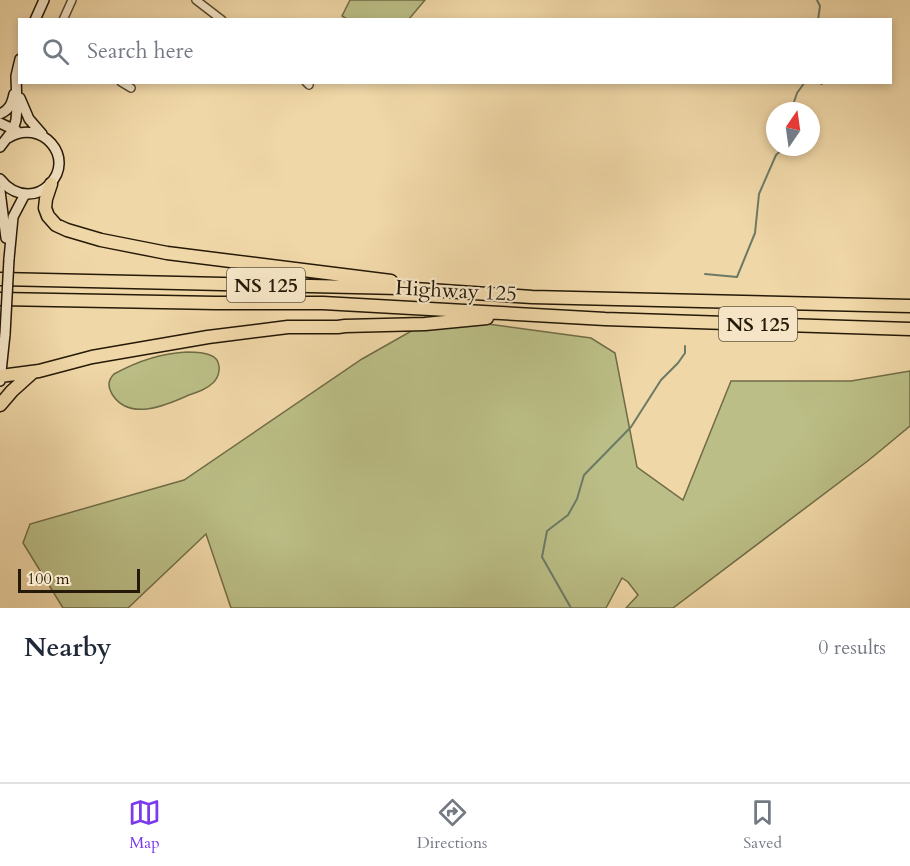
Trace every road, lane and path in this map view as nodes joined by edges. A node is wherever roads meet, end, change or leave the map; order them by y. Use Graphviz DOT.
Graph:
graph roads {
  1 [pos="44,0"];
  2 [pos="72,0"];
  3 [pos="196,0"];
  4 [pos="36,18"];
  5 [pos="64,18"];
  6 [pos="219,18"];
  7 [pos="18,64"];
  8 [pos="15,83"];
  9 [pos="125,84"];
  10 [pos="131,88"];
  11 [pos="0,114"];
  12 [pos="0,123"];
  13 [pos="14,133"];
  14 [pos="48,140"];
  15 [pos="0,147"];
  16 [pos="0,179"];
  17 [pos="51,184"];
  18 [pos="0,191"];
  19 [pos="27,194"];
  20 [pos="9,259"];
  21 [pos="0,279"];
  22 [pos="532,297"];
  23 [pos="0,299"];
  24 [pos="910,306"];
  25 [pos="530,315"];
  26 [pos="909,329"];
  27 [pos="33,372"];
  28 [pos="0,376"];
  29 [pos="0,381"];
  30 [pos="0,405"];
  1 -- 4 [label="main road"];
  2 -- 5 [label="street"];
  3 -- 6 [label="street"];
  7 -- 8 [label="main road"];
  8 -- 11 [label="main road"];
  8 -- 13 [label="main road"];
  8 -- 14 [label="main road"];
  9 -- 10 [label="street"];
  12 -- 13 [label="main road"];
  13 -- 14 [label="main road"];
  13 -- 15 [label="main road"];
  14 -- 17 [label="main road"];
  16 -- 19 [label="main road"];
  17 -- 19 [label="main road"];
  17 -- 22 [label="highway"];
  18 -- 20 [label="main road"];
  19 -- 20 [label="main road"];
  20 -- 28 [label="main road, bridge"];
  21 -- 22 [label="highway, Highway 125 / NS 125"];
  22 -- 24 [label="highway, Highway 125 / NS 125"];
  23 -- 25 [label="highway, Highway 125 / NS 125"];
  25 -- 26 [label="highway, Highway 125 / NS 125"];
  25 -- 27 [label="highway"];
  27 -- 28 [label="highway"];
  27 -- 30 [label="highway"];
  28 -- 29 [label="main road"];
}
